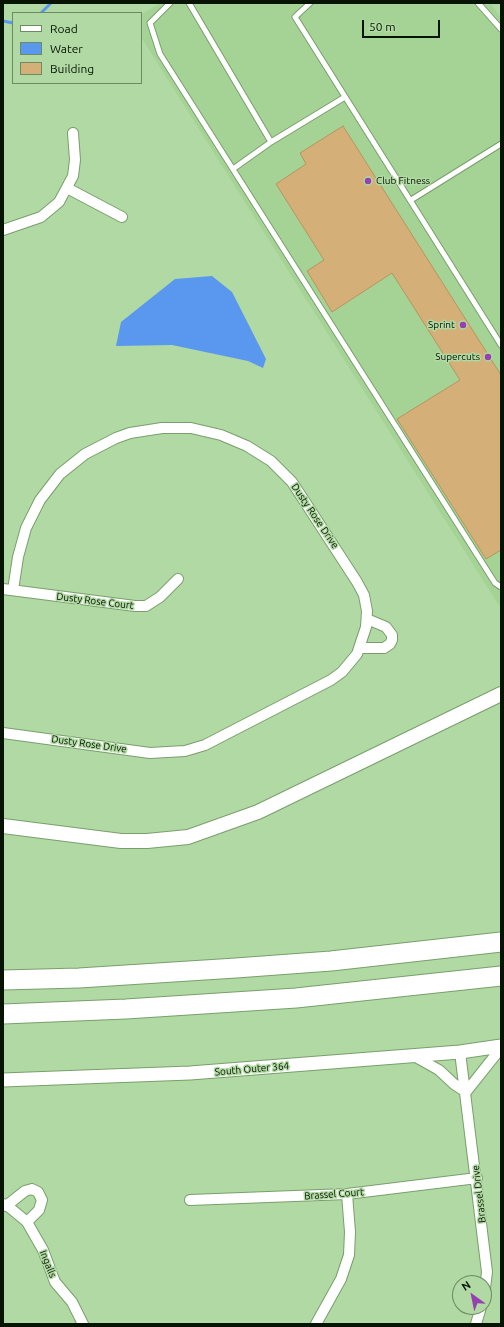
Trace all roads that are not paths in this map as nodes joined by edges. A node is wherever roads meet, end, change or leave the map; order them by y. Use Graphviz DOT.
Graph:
graph roads {
  1 [pos="170,3"];
  2 [pos="189,3"];
  3 [pos="310,3"];
  4 [pos="478,3"];
  5 [pos="501,29"];
  6 [pos="345,97"];
  7 [pos="73,133"];
  8 [pos="271,142"];
  9 [pos="501,144"];
  10 [pos="233,169"];
  11 [pos="67,188"];
  12 [pos="411,200"];
  13 [pos="122,217"];
  14 [pos="3,230"];
  15 [pos="501,345"];
  16 [pos="178,579"];
  17 [pos="501,587"];
  18 [pos="8,590"];
  19 [pos="367,619"];
  20 [pos="360,648"];
  21 [pos="501,694"];
  22 [pos="3,733"];
  23 [pos="3,826"];
  24 [pos="501,942"];
  25 [pos="501,976"];
  26 [pos="3,980"];
  27 [pos="3,1014"];
  28 [pos="501,1047"];
  29 [pos="460,1052"];
  30 [pos="414,1056"];
  31 [pos="3,1080"];
  32 [pos="466,1092"];
  33 [pos="477,1178"];
  34 [pos="347,1194"];
  35 [pos="190,1200"];
  36 [pos="5,1205"];
  37 [pos="27,1222"];
  38 [pos="488,1275"];
  39 [pos="83,1324"];
  40 [pos="316,1324"];
  1 -- 10 [label="lane"];
  2 -- 8 [label="lane"];
  3 -- 6 [label="lane"];
  4 -- 5 [label="lane"];
  6 -- 8 [label="lane"];
  6 -- 12 [label="lane"];
  7 -- 11 [label="street"];
  8 -- 10 [label="lane"];
  9 -- 12 [label="lane"];
  10 -- 17 [label="lane"];
  11 -- 13 [label="street"];
  11 -- 14 [label="street"];
  12 -- 15 [label="lane"];
  16 -- 18 [label="street, Dusty Rose Court"];
  18 -- 19 [label="street, Dusty Rose Drive"];
  19 -- 20 [label="street, Dusty Rose Drive"];
  19 -- 20 [label="street"];
  20 -- 22 [label="street, Dusty Rose Drive"];
  21 -- 23 [label="main road"];
  24 -- 26 [label="highway"];
  25 -- 27 [label="highway"];
  28 -- 29 [label="street, South Outer 364"];
  28 -- 32 [label="street"];
  29 -- 30 [label="street, South Outer 364"];
  29 -- 32 [label="street, Brassel Drive"];
  30 -- 31 [label="street, South Outer 364"];
  30 -- 32 [label="street"];
  32 -- 33 [label="street, Brassel Drive"];
  33 -- 34 [label="street, Brassel Court"];
  33 -- 38 [label="street, Brassel Drive"];
  34 -- 35 [label="street, Brassel Court"];
  34 -- 40 [label="street"];
  36 -- 37 [label="street, Ingalls"];
  36 -- 37 [label="street, Ingalls"];
  37 -- 39 [label="street, Ingalls"];
}
